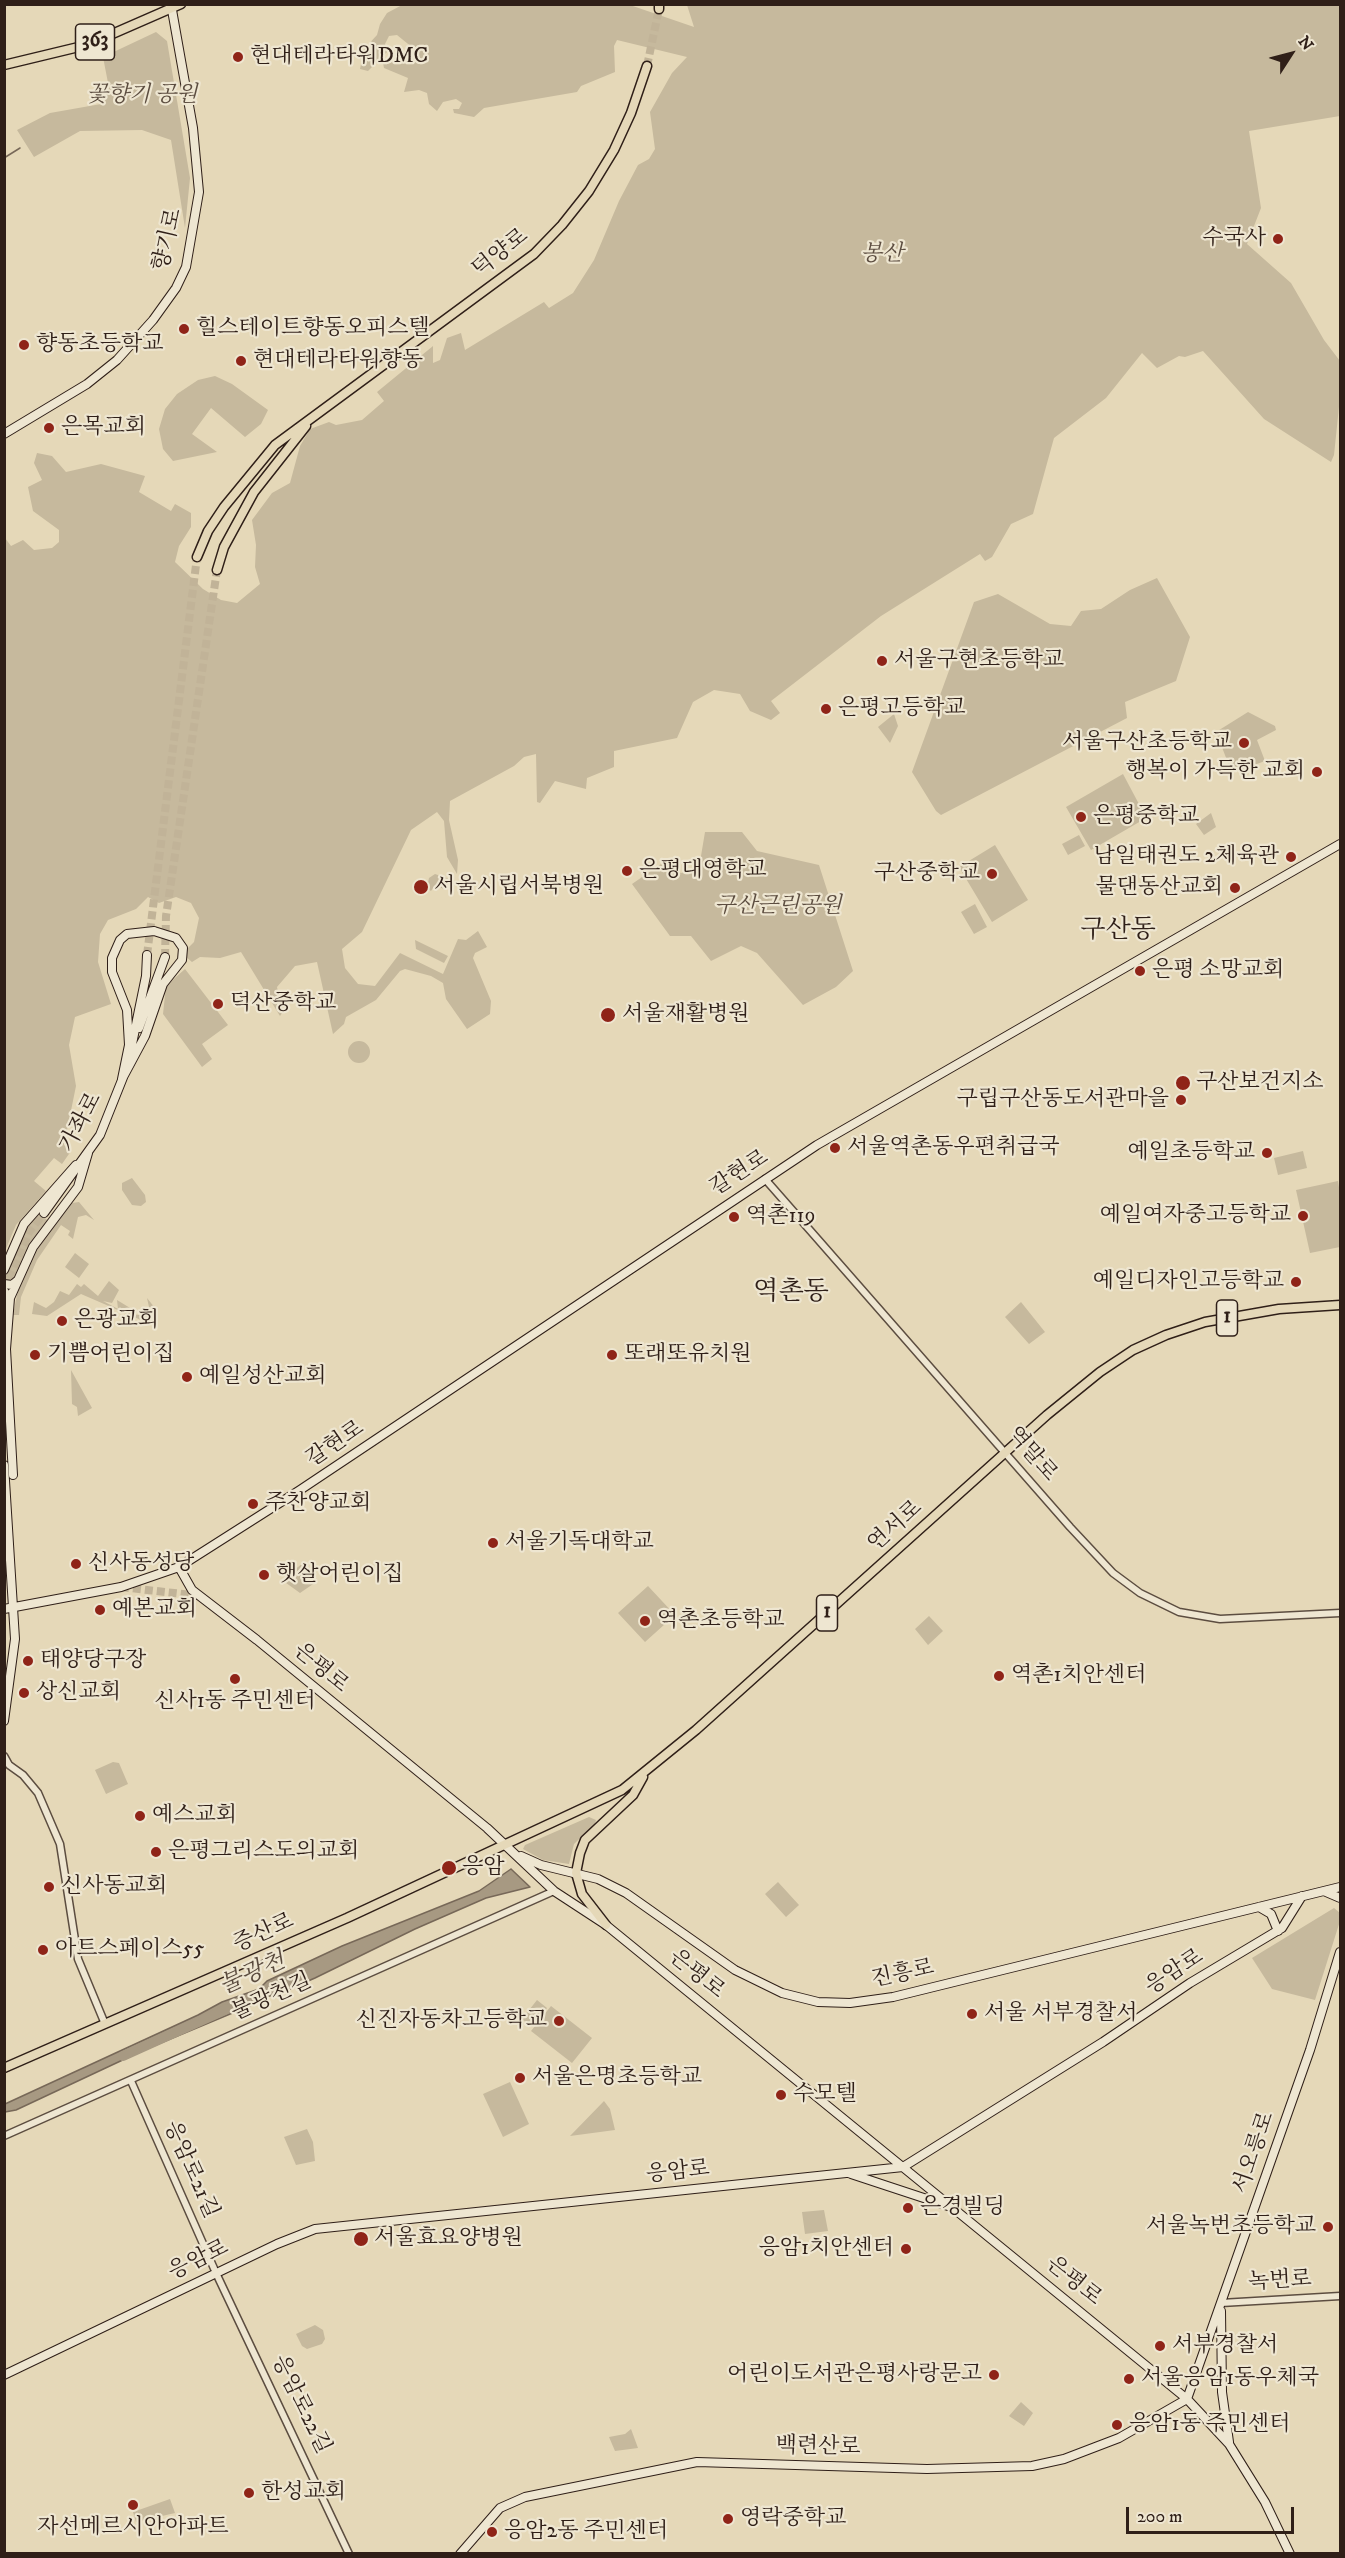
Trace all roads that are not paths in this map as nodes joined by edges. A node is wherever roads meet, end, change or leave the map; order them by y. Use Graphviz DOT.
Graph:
graph roads {
  1 [pos="181,4"];
  2 [pos="172,10"];
  3 [pos="4,65"];
  4 [pos="647,66"];
  5 [pos="314,417"];
  6 [pos="4,434"];
  7 [pos="197,556"];
  8 [pos="217,570"];
  9 [pos="1341,844"];
  10 [pos="147,955"];
  11 [pos="165,957"];
  12 [pos="133,1041"];
  13 [pos="122,1079"];
  14 [pos="88,1154"];
  15 [pos="765,1179"];
  16 [pos="44,1213"];
  17 [pos="4,1270"];
  18 [pos="18,1280"];
  19 [pos="4,1284"];
  20 [pos="6,1297"];
  21 [pos="1341,1305"];
  22 [pos="4,1321"];
  23 [pos="7,1333"];
  24 [pos="1005,1453"];
  25 [pos="4,1465"];
  26 [pos="8,1475"];
  27 [pos="179,1567"];
  28 [pos="13,1607"];
  29 [pos="4,1609"];
  30 [pos="1341,1613"];
  31 [pos="4,1721"];
  32 [pos="4,1756"];
  33 [pos="646,1772"];
  34 [pos="504,1843"];
  35 [pos="576,1873"];
  36 [pos="1341,1887"];
  37 [pos="554,1890"];
  38 [pos="1324,1891"];
  39 [pos="1302,1896"];
  40 [pos="1341,1898"];
  41 [pos="1259,1907"];
  42 [pos="606,1925"];
  43 [pos="1278,1930"];
  44 [pos="1341,1952"];
  45 [pos="105,2024"];
  46 [pos="4,2068"];
  47 [pos="131,2081"];
  48 [pos="4,2136"];
  49 [pos="903,2167"];
  50 [pos="846,2173"];
  51 [pos="953,2208"];
  52 [pos="216,2273"];
  53 [pos="1341,2296"];
  54 [pos="1221,2303"];
  55 [pos="4,2375"];
  56 [pos="1187,2399"];
  57 [pos="1229,2444"];
  58 [pos="349,2553"];
  59 [pos="460,2553"];
  60 [pos="1291,2553"];
  1 -- 2 [label="main road, 363"];
  2 -- 3 [label="main road, 363"];
  2 -- 6 [label="main road, 향기로"];
  4 -- 5 [label="main road, 덕양로"];
  5 -- 7 [label="main road, 덕양로"];
  5 -- 8 [label="main road, 덕양로"];
  9 -- 15 [label="main road, 갈현로"];
  10 -- 12 [label="main road, 가좌로"];
  11 -- 12 [label="main road, 가좌로"];
  12 -- 13 [label="main road, 가좌로"];
  13 -- 13 [label="main road"];
  13 -- 14 [label="main road, 가좌로"];
  14 -- 16 [label="main road, 가좌로"];
  14 -- 17 [label="main road"];
  14 -- 18 [label="main road"];
  15 -- 24 [label="street, 역말로"];
  15 -- 27 [label="main road, 갈현로"];
  18 -- 19 [label="main road"];
  18 -- 20 [label="main road"];
  20 -- 23 [label="main road"];
  21 -- 24 [label="main road, 연서로 / 1"];
  22 -- 23 [label="main road"];
  23 -- 26 [label="main road"];
  24 -- 30 [label="street, 역말로"];
  24 -- 33 [label="main road, 연서로 / 1"];
  25 -- 26 [label="main road"];
  26 -- 28 [label="main road"];
  27 -- 28 [label="main road"];
  27 -- 34 [label="main road, 은평로"];
  28 -- 29 [label="main road"];
  28 -- 31 [label="main road"];
  32 -- 45 [label="street"];
  33 -- 34 [label="main road, 연서로 / 1"];
  33 -- 35 [label="main road"];
  34 -- 35 [label="main road, 진흥로"];
  34 -- 37 [label="main road, 은평로"];
  34 -- 45 [label="main road, 증산로 / 1"];
  35 -- 41 [label="main road, 진흥로"];
  35 -- 42 [label="main road"];
  36 -- 38 [label="main road, 진흥로"];
  37 -- 42 [label="main road, 은평로"];
  37 -- 47 [label="street, 불광천길"];
  38 -- 39 [label="main road, 진흥로"];
  38 -- 40 [label="main road"];
  39 -- 41 [label="main road, 진흥로"];
  39 -- 43 [label="main road, 응암로"];
  41 -- 43 [label="main road"];
  42 -- 49 [label="main road, 은평로"];
  43 -- 49 [label="main road, 응암로"];
  44 -- 54 [label="main road, 서오릉로"];
  45 -- 46 [label="main road, 증산로 / 1"];
  47 -- 48 [label="street, 불광천길"];
  47 -- 52 [label="street, 응암로21길"];
  49 -- 50 [label="main road, 응암로"];
  49 -- 51 [label="main road, 은평로"];
  50 -- 51 [label="main road"];
  50 -- 52 [label="main road, 응암로"];
  51 -- 56 [label="main road, 은평로"];
  52 -- 55 [label="main road, 응암로"];
  52 -- 58 [label="street, 응암로22길"];
  53 -- 54 [label="street, 녹번로"];
  54 -- 56 [label="main road, 서오릉로"];
  54 -- 57 [label="main road"];
  56 -- 57 [label="main road, 은평로"];
  56 -- 59 [label="main road, 백련산로"];
  57 -- 60 [label="main road, 은평로"];
}
